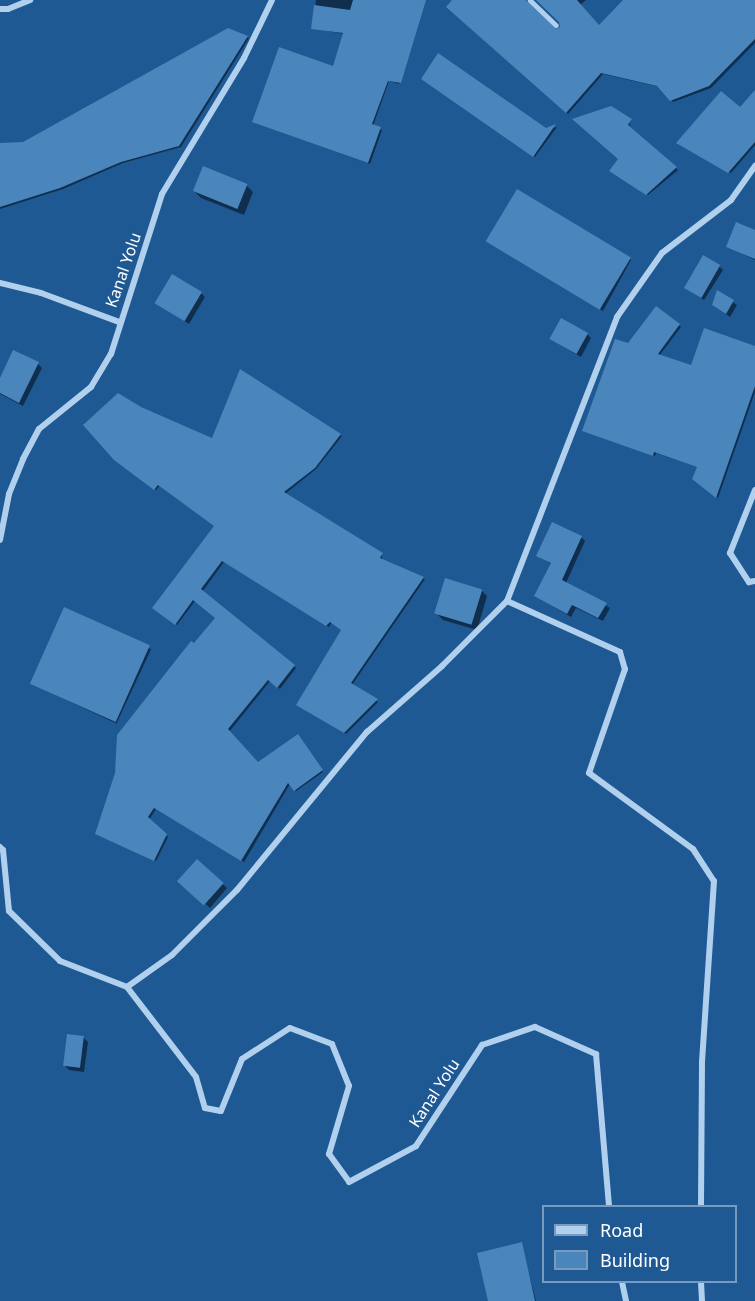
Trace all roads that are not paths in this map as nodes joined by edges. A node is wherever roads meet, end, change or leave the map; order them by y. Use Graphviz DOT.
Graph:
graph roads {
  1 [pos="30,0"];
  2 [pos="272,0"];
  3 [pos="530,0"];
  4 [pos="0,9"];
  5 [pos="556,25"];
  6 [pos="755,166"];
  7 [pos="0,283"];
  8 [pos="119,322"];
  9 [pos="755,490"];
  10 [pos="0,540"];
  11 [pos="755,581"];
  12 [pos="507,600"];
  13 [pos="0,847"];
  14 [pos="127,987"];
  15 [pos="609,1205"];
  16 [pos="701,1205"];
  17 [pos="622,1283"];
  18 [pos="701,1283"];
  19 [pos="626,1301"];
  20 [pos="702,1301"];
  1 -- 4 [label="street"];
  2 -- 8 [label="street, Kanal Yolu"];
  3 -- 5 [label="lane"];
  6 -- 12 [label="street"];
  7 -- 8 [label="street"];
  8 -- 10 [label="street, Kanal Yolu"];
  9 -- 11 [label="street"];
  12 -- 14 [label="street"];
  12 -- 16 [label="street"];
  13 -- 14 [label="street"];
  14 -- 15 [label="street, Kanal Yolu"];
  17 -- 19 [label="street"];
  18 -- 20 [label="street"];
}
